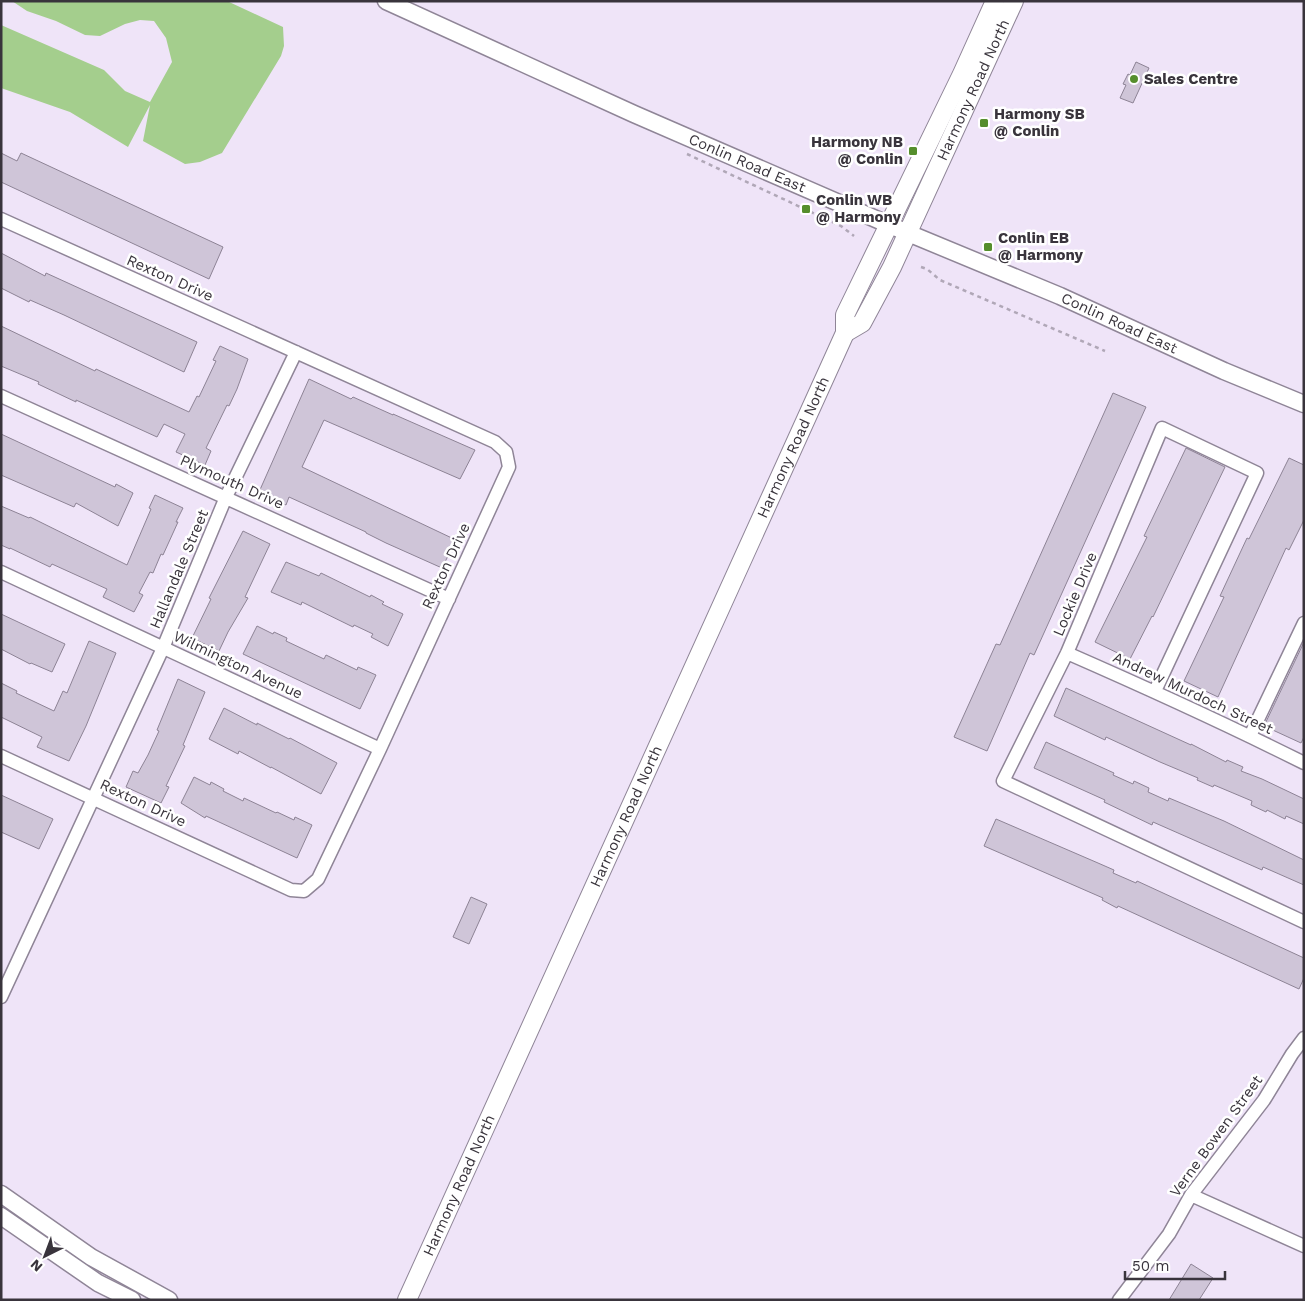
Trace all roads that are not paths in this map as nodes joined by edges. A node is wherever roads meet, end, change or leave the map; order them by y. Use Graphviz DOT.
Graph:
graph roads {
  1 [pos="386,1"];
  2 [pos="995,1"];
  3 [pos="1014,1"];
  4 [pos="1,220"];
  5 [pos="889,225"];
  6 [pos="908,234"];
  7 [pos="845,333"];
  8 [pos="296,352"];
  9 [pos="1,396"];
  10 [pos="1304,404"];
  11 [pos="226,497"];
  12 [pos="1,572"];
  13 [pos="449,599"];
  14 [pos="1304,622"];
  15 [pos="164,648"];
  16 [pos="1067,653"];
  17 [pos="1155,691"];
  18 [pos="1250,736"];
  19 [pos="380,749"];
  20 [pos="1,756"];
  21 [pos="1304,763"];
  22 [pos="93,798"];
  23 [pos="1304,922"];
  24 [pos="1,996"];
  25 [pos="1304,1038"];
  26 [pos="1,1194"];
  27 [pos="1191,1195"];
  28 [pos="1,1216"];
  29 [pos="1304,1246"];
  30 [pos="132,1300"];
  31 [pos="170,1300"];
  32 [pos="407,1300"];
  33 [pos="1118,1300"];
  1 -- 5 [label="street, Conlin Road East"];
  2 -- 5 [label="main road, Harmony Road North"];
  3 -- 6 [label="main road, Harmony Road North"];
  4 -- 8 [label="street, Rexton Drive"];
  5 -- 6 [label="street, Conlin Road East"];
  5 -- 7 [label="main road, Harmony Road North"];
  6 -- 7 [label="main road, Harmony Road North"];
  6 -- 10 [label="street, Conlin Road East"];
  7 -- 32 [label="main road, Harmony Road North"];
  8 -- 11 [label="street, Hallandale Street"];
  8 -- 13 [label="street, Rexton Drive"];
  9 -- 11 [label="street, Plymouth Drive"];
  11 -- 13 [label="street, Plymouth Drive"];
  11 -- 15 [label="street, Hallandale Street"];
  12 -- 15 [label="street, Wilmington Avenue"];
  13 -- 19 [label="street, Rexton Drive"];
  14 -- 18 [label="street"];
  15 -- 19 [label="street, Wilmington Avenue"];
  15 -- 22 [label="street, Hallandale Street"];
  16 -- 17 [label="street, Andrew Murdoch Street"];
  16 -- 17 [label="street, Lockie Drive"];
  16 -- 23 [label="street, Lockie Drive"];
  17 -- 18 [label="street, Andrew Murdoch Street"];
  18 -- 21 [label="street, Andrew Murdoch Street"];
  19 -- 22 [label="street, Rexton Drive"];
  20 -- 22 [label="street, Rexton Drive"];
  22 -- 24 [label="street, Hallandale Street"];
  25 -- 27 [label="street, Verne Bowen Street"];
  26 -- 31 [label="street"];
  27 -- 29 [label="street"];
  27 -- 33 [label="street, Verne Bowen Street"];
  28 -- 30 [label="street"];
}
